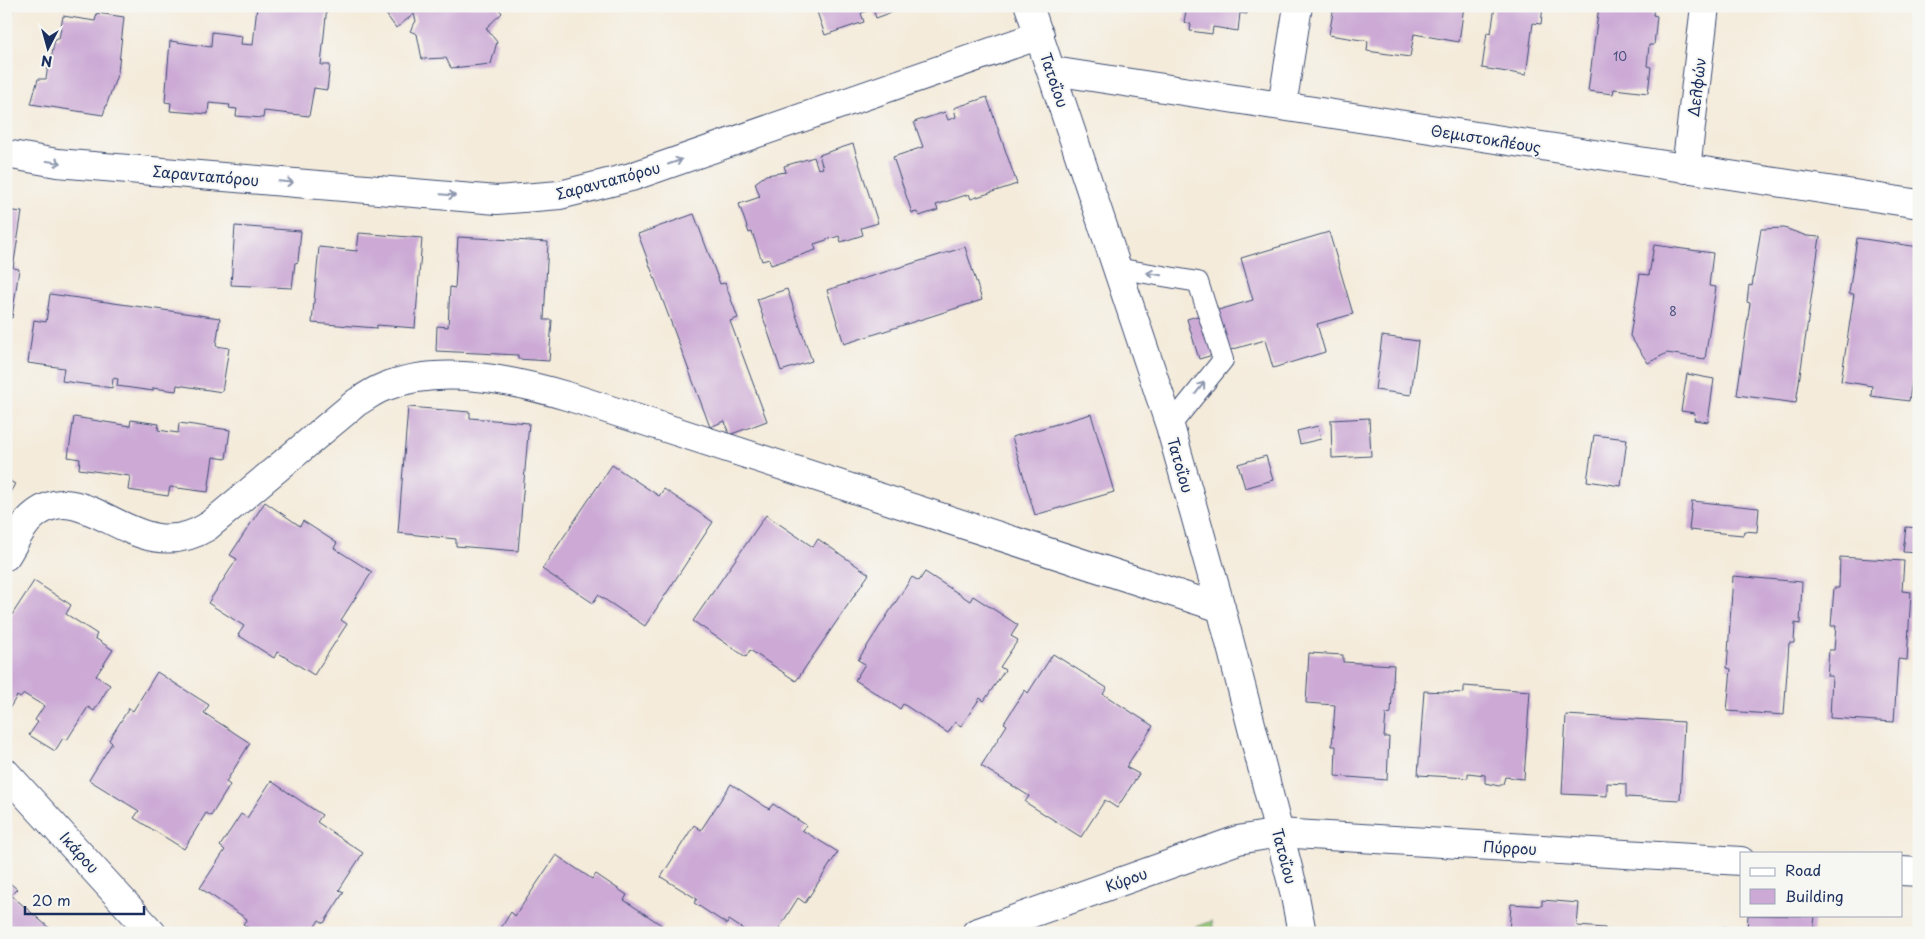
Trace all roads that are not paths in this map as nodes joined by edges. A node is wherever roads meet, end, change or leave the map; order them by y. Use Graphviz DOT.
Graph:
graph roads {
  1 [pos="1029,6"];
  2 [pos="1298,6"];
  3 [pos="1705,6"];
  4 [pos="1040,35"];
  5 [pos="1053,71"];
  6 [pos="1282,106"];
  7 [pos="6,154"];
  8 [pos="1686,169"];
  9 [pos="1919,204"];
  10 [pos="1116,268"];
  11 [pos="1170,426"];
  12 [pos="6,556"];
  13 [pos="1221,608"];
  14 [pos="6,773"];
  15 [pos="1278,833"];
  16 [pos="1740,861"];
  17 [pos="1902,871"];
  18 [pos="1919,872"];
  19 [pos="152,933"];
  20 [pos="976,933"];
  21 [pos="1302,933"];
  1 -- 4 [label="street, Τατοΐου"];
  2 -- 6 [label="street"];
  3 -- 8 [label="street, Δελφών"];
  4 -- 5 [label="street, Τατοΐου"];
  7 -- 4 [label="street, Σαρανταπόρου, one-way"];
  5 -- 6 [label="street, Θεμιστοκλέους"];
  5 -- 10 [label="street, Τατοΐου"];
  6 -- 8 [label="street, Θεμιστοκλέους"];
  8 -- 9 [label="street, Θεμιστοκλέους"];
  10 -- 11 [label="street, Τατοΐου"];
  11 -- 10 [label="lane, one-way"];
  11 -- 13 [label="street, Τατοΐου"];
  12 -- 13 [label="street"];
  13 -- 15 [label="street, Τατοΐου"];
  14 -- 19 [label="street, Ικάρου"];
  15 -- 16 [label="street, Πύρρου"];
  15 -- 20 [label="street, Κύρου"];
  15 -- 21 [label="street, Τατοΐου"];
  17 -- 18 [label="street"];
}
